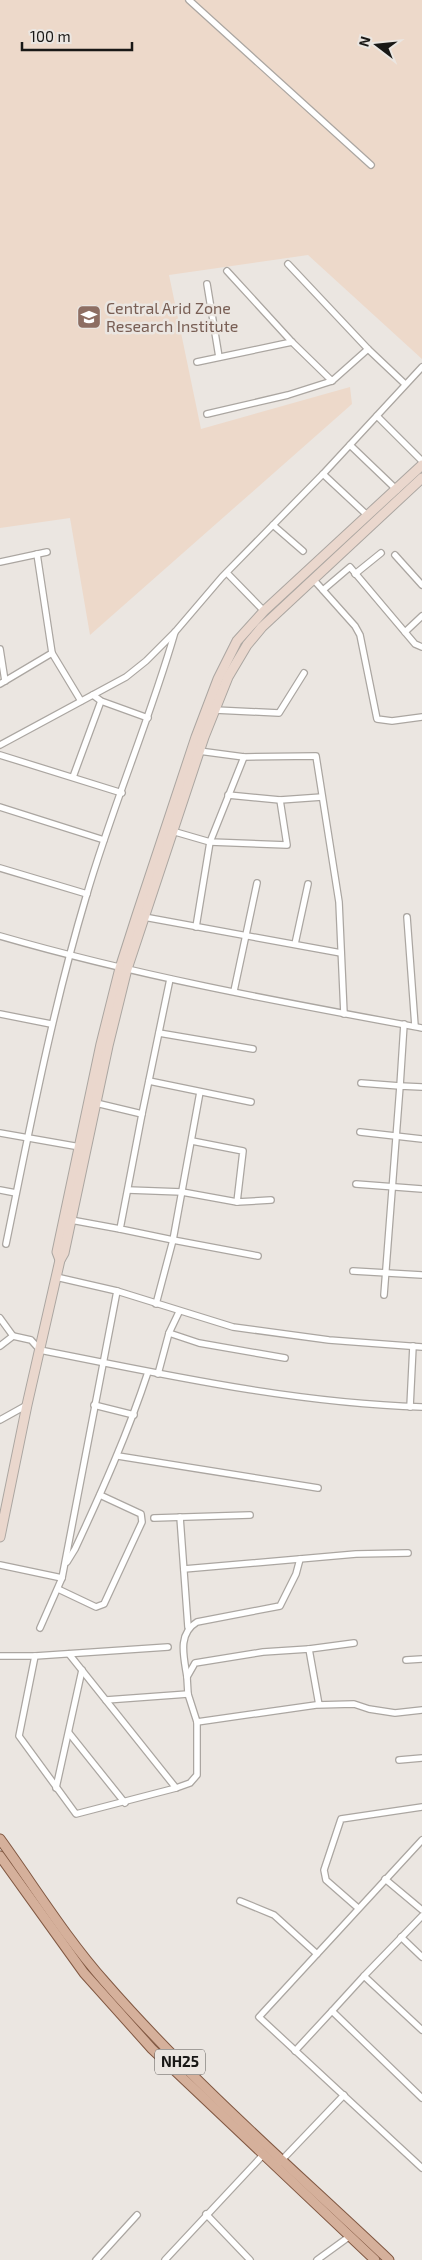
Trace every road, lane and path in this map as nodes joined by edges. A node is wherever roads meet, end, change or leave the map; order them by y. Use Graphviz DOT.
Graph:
graph roads {
  1 [pos="189,0"];
  2 [pos="371,165"];
  3 [pos="288,264"];
  4 [pos="226,271"];
  5 [pos="207,284"];
  6 [pos="292,342"];
  7 [pos="368,349"];
  8 [pos="219,357"];
  9 [pos="197,362"];
  10 [pos="422,367"];
  11 [pos="332,381"];
  12 [pos="405,384"];
  13 [pos="207,414"];
  14 [pos="377,416"];
  15 [pos="350,445"];
  16 [pos="422,463"];
  17 [pos="323,474"];
  18 [pos="422,478"];
  19 [pos="400,492"];
  20 [pos="367,515"];
  21 [pos="273,526"];
  22 [pos="303,551"];
  23 [pos="47,552"];
  24 [pos="381,553"];
  25 [pos="37,554"];
  26 [pos="395,555"];
  27 [pos="0,562"];
  28 [pos="227,573"];
  29 [pos="356,574"];
  30 [pos="313,579"];
  31 [pos="422,585"];
  32 [pos="323,590"];
  33 [pos="264,611"];
  34 [pos="422,616"];
  35 [pos="175,632"];
  36 [pos="405,632"];
  37 [pos="422,647"];
  38 [pos="0,649"];
  39 [pos="52,653"];
  40 [pos="304,673"];
  41 [pos="2,682"];
  42 [pos="93,695"];
  43 [pos="81,701"];
  44 [pos="102,701"];
  45 [pos="215,710"];
  46 [pos="422,717"];
  47 [pos="148,718"];
  48 [pos="0,745"];
  49 [pos="200,751"];
  50 [pos="0,754"];
  51 [pos="244,757"];
  52 [pos="73,778"];
  53 [pos="122,793"];
  54 [pos="228,795"];
  55 [pos="322,797"];
  56 [pos="280,800"];
  57 [pos="0,807"];
  58 [pos="172,831"];
  59 [pos="104,840"];
  60 [pos="210,842"];
  61 [pos="0,868"];
  62 [pos="257,883"];
  63 [pos="308,884"];
  64 [pos="87,894"];
  65 [pos="144,917"];
  66 [pos="407,917"];
  67 [pos="196,927"];
  68 [pos="0,936"];
  69 [pos="246,936"];
  70 [pos="296,944"];
  71 [pos="341,952"];
  72 [pos="68,956"];
  73 [pos="124,969"];
  74 [pos="170,979"];
  75 [pos="234,991"];
  76 [pos="0,1014"];
  77 [pos="344,1014"];
  78 [pos="51,1024"];
  79 [pos="404,1024"];
  80 [pos="419,1027"];
  81 [pos="159,1033"];
  82 [pos="253,1049"];
  83 [pos="149,1082"];
  84 [pos="361,1083"];
  85 [pos="400,1086"];
  86 [pos="422,1087"];
  87 [pos="200,1092"];
  88 [pos="250,1102"];
  89 [pos="96,1103"];
  90 [pos="142,1114"];
  91 [pos="360,1132"];
  92 [pos="0,1133"];
  93 [pos="29,1137"];
  94 [pos="396,1137"];
  95 [pos="422,1139"];
  96 [pos="192,1141"];
  97 [pos="80,1147"];
  98 [pos="356,1184"];
  99 [pos="391,1187"];
  100 [pos="422,1189"];
  101 [pos="0,1190"];
  102 [pos="128,1190"];
  103 [pos="182,1192"];
  104 [pos="16,1193"];
  105 [pos="271,1200"];
  106 [pos="237,1202"];
  107 [pos="71,1220"];
  108 [pos="120,1229"];
  109 [pos="173,1240"];
  110 [pos="6,1244"];
  111 [pos="258,1256"];
  112 [pos="59,1262"];
  113 [pos="353,1270"];
  114 [pos="386,1273"];
  115 [pos="422,1275"];
  116 [pos="56,1276"];
  117 [pos="117,1291"];
  118 [pos="384,1295"];
  119 [pos="156,1304"];
  120 [pos="179,1312"];
  121 [pos="0,1318"];
  122 [pos="170,1333"];
  123 [pos="13,1336"];
  124 [pos="0,1346"];
  125 [pos="413,1346"];
  126 [pos="422,1347"];
  127 [pos="40,1350"];
  128 [pos="285,1358"];
  129 [pos="102,1363"];
  130 [pos="148,1372"];
  131 [pos="158,1374"];
  132 [pos="27,1405"];
  133 [pos="94,1406"];
  134 [pos="410,1407"];
  135 [pos="422,1408"];
  136 [pos="134,1415"];
  137 [pos="0,1420"];
  138 [pos="118,1456"];
  139 [pos="318,1488"];
  140 [pos="100,1495"];
  141 [pos="250,1515"];
  142 [pos="154,1518"];
  143 [pos="180,1518"];
  144 [pos="0,1537"];
  145 [pos="408,1553"];
  146 [pos="300,1559"];
  147 [pos="0,1565"];
  148 [pos="64,1566"];
  149 [pos="184,1569"];
  150 [pos="62,1578"];
  151 [pos="58,1588"];
  152 [pos="188,1627"];
  153 [pos="40,1628"];
  154 [pos="354,1642"];
  155 [pos="168,1647"];
  156 [pos="309,1649"];
  157 [pos="69,1654"];
  158 [pos="0,1656"];
  159 [pos="34,1656"];
  160 [pos="422,1659"];
  161 [pos="406,1660"];
  162 [pos="82,1670"];
  163 [pos="187,1677"];
  164 [pos="188,1694"];
  165 [pos="106,1700"];
  166 [pos="319,1705"];
  167 [pos="422,1710"];
  168 [pos="196,1722"];
  169 [pos="70,1733"];
  170 [pos="422,1758"];
  171 [pos="399,1760"];
  172 [pos="56,1788"];
  173 [pos="176,1788"];
  174 [pos="125,1803"];
  175 [pos="422,1808"];
  176 [pos="0,1838"];
  177 [pos="422,1840"];
  178 [pos="0,1856"];
  179 [pos="385,1879"];
  180 [pos="240,1901"];
  181 [pos="358,1908"];
  182 [pos="422,1910"];
  183 [pos="422,1916"];
  184 [pos="401,1937"];
  185 [pos="317,1954"];
  186 [pos="422,1957"];
  187 [pos="364,1976"];
  188 [pos="332,2011"];
  189 [pos="422,2030"];
  190 [pos="295,2051"];
  191 [pos="344,2096"];
  192 [pos="422,2098"];
  193 [pos="263,2155"];
  194 [pos="282,2160"];
  195 [pos="275,2167"];
  196 [pos="422,2168"];
  197 [pos="206,2214"];
  198 [pos="137,2215"];
  199 [pos="350,2236"];
  200 [pos="96,2260"];
  201 [pos="165,2260"];
  202 [pos="250,2260"];
  203 [pos="317,2260"];
  204 [pos="375,2260"];
  205 [pos="389,2260"];
  1 -- 2 [label="street"];
  3 -- 7 [label="street"];
  4 -- 6 [label="street"];
  5 -- 8 [label="street"];
  6 -- 8 [label="street"];
  6 -- 11 [label="street"];
  7 -- 11 [label="street"];
  7 -- 12 [label="street"];
  8 -- 9 [label="street"];
  10 -- 12 [label="street"];
  11 -- 13 [label="street"];
  12 -- 14 [label="street"];
  14 -- 15 [label="street"];
  14 -- 16 [label="street"];
  15 -- 17 [label="street"];
  15 -- 19 [label="street"];
  16 -- 19 [label="main road"];
  17 -- 20 [label="street"];
  17 -- 21 [label="street"];
  18 -- 19 [label="main road"];
  19 -- 20 [label="main road"];
  19 -- 30 [label="main road"];
  20 -- 33 [label="main road"];
  21 -- 22 [label="street"];
  21 -- 28 [label="street"];
  23 -- 25 [label="street"];
  24 -- 29 [label="street"];
  25 -- 27 [label="street"];
  25 -- 39 [label="street"];
  26 -- 31 [label="street"];
  28 -- 33 [label="street"];
  28 -- 35 [label="street"];
  29 -- 32 [label="street"];
  29 -- 36 [label="street"];
  30 -- 32 [label="street"];
  30 -- 45 [label="main road"];
  32 -- 46 [label="street"];
  33 -- 73 [label="main road"];
  34 -- 36 [label="street"];
  35 -- 42 [label="street"];
  35 -- 47 [label="street"];
  36 -- 37 [label="street"];
  38 -- 41 [label="street"];
  39 -- 41 [label="street"];
  39 -- 43 [label="street"];
  40 -- 45 [label="street"];
  42 -- 43 [label="street"];
  42 -- 44 [label="street"];
  43 -- 48 [label="street"];
  44 -- 47 [label="street"];
  44 -- 52 [label="street"];
  45 -- 49 [label="main road"];
  47 -- 53 [label="street"];
  49 -- 51 [label="street"];
  49 -- 58 [label="main road"];
  50 -- 52 [label="street"];
  51 -- 54 [label="street"];
  51 -- 55 [label="street"];
  52 -- 53 [label="street"];
  53 -- 59 [label="street"];
  54 -- 56 [label="street"];
  54 -- 60 [label="street"];
  55 -- 56 [label="street"];
  55 -- 71 [label="street"];
  56 -- 60 [label="street"];
  57 -- 59 [label="street"];
  58 -- 60 [label="street"];
  58 -- 65 [label="main road"];
  59 -- 64 [label="street"];
  60 -- 67 [label="street"];
  61 -- 64 [label="street"];
  62 -- 69 [label="street"];
  63 -- 70 [label="street"];
  64 -- 72 [label="street"];
  65 -- 67 [label="street"];
  65 -- 73 [label="main road"];
  66 -- 80 [label="street"];
  67 -- 69 [label="street"];
  68 -- 72 [label="street"];
  69 -- 70 [label="street"];
  69 -- 75 [label="street"];
  70 -- 71 [label="street"];
  71 -- 77 [label="street"];
  72 -- 73 [label="street"];
  72 -- 78 [label="street"];
  73 -- 74 [label="street"];
  73 -- 89 [label="main road"];
  73 -- 97 [label="main road"];
  74 -- 75 [label="street"];
  74 -- 81 [label="street"];
  75 -- 77 [label="street"];
  76 -- 78 [label="street"];
  77 -- 79 [label="street"];
  78 -- 93 [label="street"];
  79 -- 80 [label="street"];
  79 -- 85 [label="street"];
  81 -- 82 [label="street"];
  81 -- 83 [label="street"];
  83 -- 87 [label="street"];
  83 -- 90 [label="street"];
  84 -- 85 [label="street"];
  85 -- 86 [label="street"];
  85 -- 94 [label="street"];
  87 -- 88 [label="street"];
  87 -- 96 [label="street"];
  89 -- 90 [label="street"];
  89 -- 107 [label="main road"];
  90 -- 102 [label="street"];
  91 -- 94 [label="street"];
  92 -- 93 [label="street"];
  93 -- 97 [label="street"];
  93 -- 104 [label="street"];
  94 -- 95 [label="street"];
  94 -- 99 [label="street"];
  96 -- 103 [label="street"];
  96 -- 106 [label="street"];
  97 -- 112 [label="main road"];
  98 -- 99 [label="street"];
  99 -- 100 [label="street"];
  99 -- 114 [label="street"];
  101 -- 104 [label="street"];
  102 -- 103 [label="street"];
  102 -- 108 [label="street"];
  103 -- 106 [label="street"];
  103 -- 109 [label="street"];
  104 -- 110 [label="street"];
  105 -- 106 [label="street"];
  107 -- 108 [label="street"];
  107 -- 112 [label="main road"];
  108 -- 109 [label="street"];
  109 -- 111 [label="street"];
  109 -- 119 [label="street"];
  112 -- 116 [label="main road"];
  113 -- 114 [label="street"];
  114 -- 115 [label="street"];
  114 -- 118 [label="street"];
  116 -- 117 [label="street"];
  116 -- 127 [label="main road"];
  117 -- 119 [label="street"];
  117 -- 129 [label="street"];
  119 -- 120 [label="street"];
  120 -- 122 [label="street"];
  120 -- 125 [label="street"];
  121 -- 123 [label="street"];
  122 -- 128 [label="street"];
  122 -- 131 [label="street"];
  123 -- 124 [label="street"];
  123 -- 127 [label="street"];
  125 -- 126 [label="street"];
  125 -- 134 [label="street"];
  127 -- 129 [label="street"];
  127 -- 132 [label="main road"];
  129 -- 130 [label="street"];
  129 -- 133 [label="street"];
  130 -- 131 [label="street"];
  130 -- 136 [label="street"];
  131 -- 134 [label="street"];
  132 -- 137 [label="street"];
  132 -- 144 [label="main road"];
  133 -- 136 [label="street"];
  133 -- 148 [label="street"];
  134 -- 135 [label="street"];
  136 -- 138 [label="street"];
  138 -- 139 [label="street"];
  138 -- 140 [label="street"];
  140 -- 148 [label="street"];
  140 -- 151 [label="street"];
  141 -- 143 [label="street"];
  142 -- 143 [label="street"];
  143 -- 149 [label="street"];
  145 -- 146 [label="street"];
  146 -- 149 [label="street"];
  146 -- 152 [label="street"];
  147 -- 150 [label="street"];
  148 -- 150 [label="street"];
  149 -- 152 [label="street"];
  150 -- 151 [label="street"];
  151 -- 153 [label="street"];
  152 -- 163 [label="street"];
  154 -- 156 [label="street"];
  155 -- 157 [label="street"];
  156 -- 163 [label="street"];
  156 -- 166 [label="street"];
  157 -- 159 [label="street"];
  157 -- 162 [label="street"];
  158 -- 159 [label="street"];
  159 -- 172 [label="street"];
  160 -- 161 [label="street"];
  162 -- 165 [label="street"];
  162 -- 169 [label="street"];
  163 -- 164 [label="street"];
  164 -- 165 [label="street"];
  164 -- 168 [label="street"];
  165 -- 173 [label="street"];
  166 -- 167 [label="street"];
  166 -- 168 [label="street"];
  168 -- 173 [label="street"];
  169 -- 172 [label="street"];
  169 -- 174 [label="street"];
  170 -- 171 [label="street"];
  172 -- 174 [label="street"];
  173 -- 174 [label="street"];
  175 -- 181 [label="street"];
  176 -- 194 [label="main road, NH25"];
  177 -- 179 [label="street"];
  178 -- 193 [label="main road, NH25"];
  179 -- 181 [label="street"];
  179 -- 182 [label="street"];
  180 -- 185 [label="street"];
  181 -- 185 [label="street"];
  183 -- 184 [label="street"];
  184 -- 186 [label="street"];
  184 -- 187 [label="street"];
  185 -- 190 [label="street"];
  187 -- 188 [label="street"];
  187 -- 189 [label="street"];
  188 -- 190 [label="street"];
  188 -- 192 [label="street"];
  190 -- 191 [label="street"];
  191 -- 194 [label="street"];
  191 -- 196 [label="street"];
  193 -- 195 [label="main road, NH25"];
  193 -- 197 [label="street"];
  194 -- 195 [label="street"];
  194 -- 205 [label="main road, NH25"];
  195 -- 199 [label="main road, NH25"];
  197 -- 201 [label="street"];
  197 -- 202 [label="street"];
  198 -- 200 [label="street"];
  199 -- 203 [label="street"];
  199 -- 204 [label="main road, NH25"];
}
